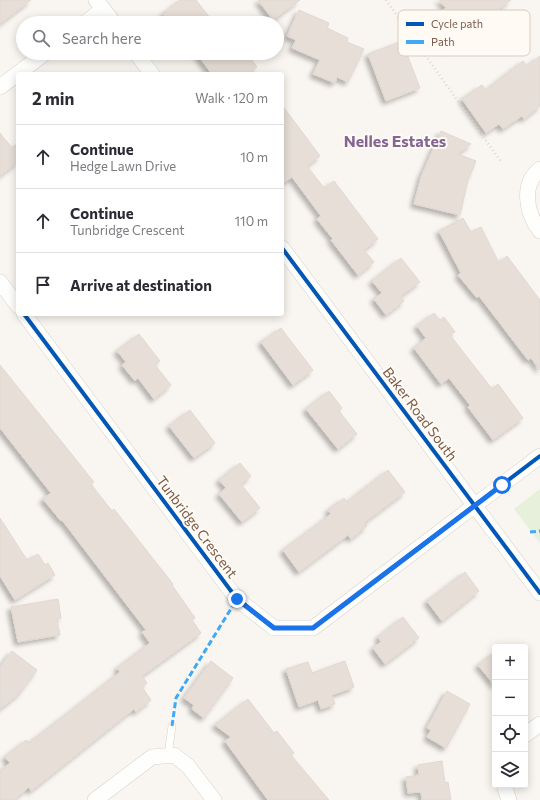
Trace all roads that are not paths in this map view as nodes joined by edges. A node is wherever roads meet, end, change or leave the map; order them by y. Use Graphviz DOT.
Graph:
graph roads {
  1 [pos="100,4"];
  2 [pos="91,16"];
  3 [pos="109,16"];
  4 [pos="36,60"];
  5 [pos="141,60"];
  6 [pos="20,72"];
  7 [pos="150,72"];
  8 [pos="16,75"];
  9 [pos="0,87"];
  10 [pos="540,169"];
  11 [pos="540,231"];
  12 [pos="284,251"];
  13 [pos="0,282"];
  14 [pos="16,303"];
  15 [pos="25,316"];
  16 [pos="540,456"];
  17 [pos="475,506"];
  18 [pos="540,593"];
  19 [pos="540,724"];
  20 [pos="172,726"];
  21 [pos="528,733"];
  22 [pos="168,755"];
  23 [pos="505,788"];
  24 [pos="95,800"];
  25 [pos="214,800"];
  26 [pos="509,800"];
  1 -- 2 [label="street"];
  1 -- 3 [label="street"];
  4 -- 6 [label="street"];
  5 -- 7 [label="street"];
  8 -- 9 [label="street"];
  10 -- 11 [label="street"];
  12 -- 17 [label="street, Baker Road South"];
  13 -- 14 [label="street"];
  15 -- 17 [label="street, Tunbridge Crescent"];
  16 -- 17 [label="street, Tunbridge Crescent"];
  17 -- 18 [label="street, Baker Road South"];
  19 -- 21 [label="street"];
  20 -- 22 [label="lane"];
  22 -- 24 [label="street"];
  22 -- 25 [label="street"];
  23 -- 26 [label="street"];
}
